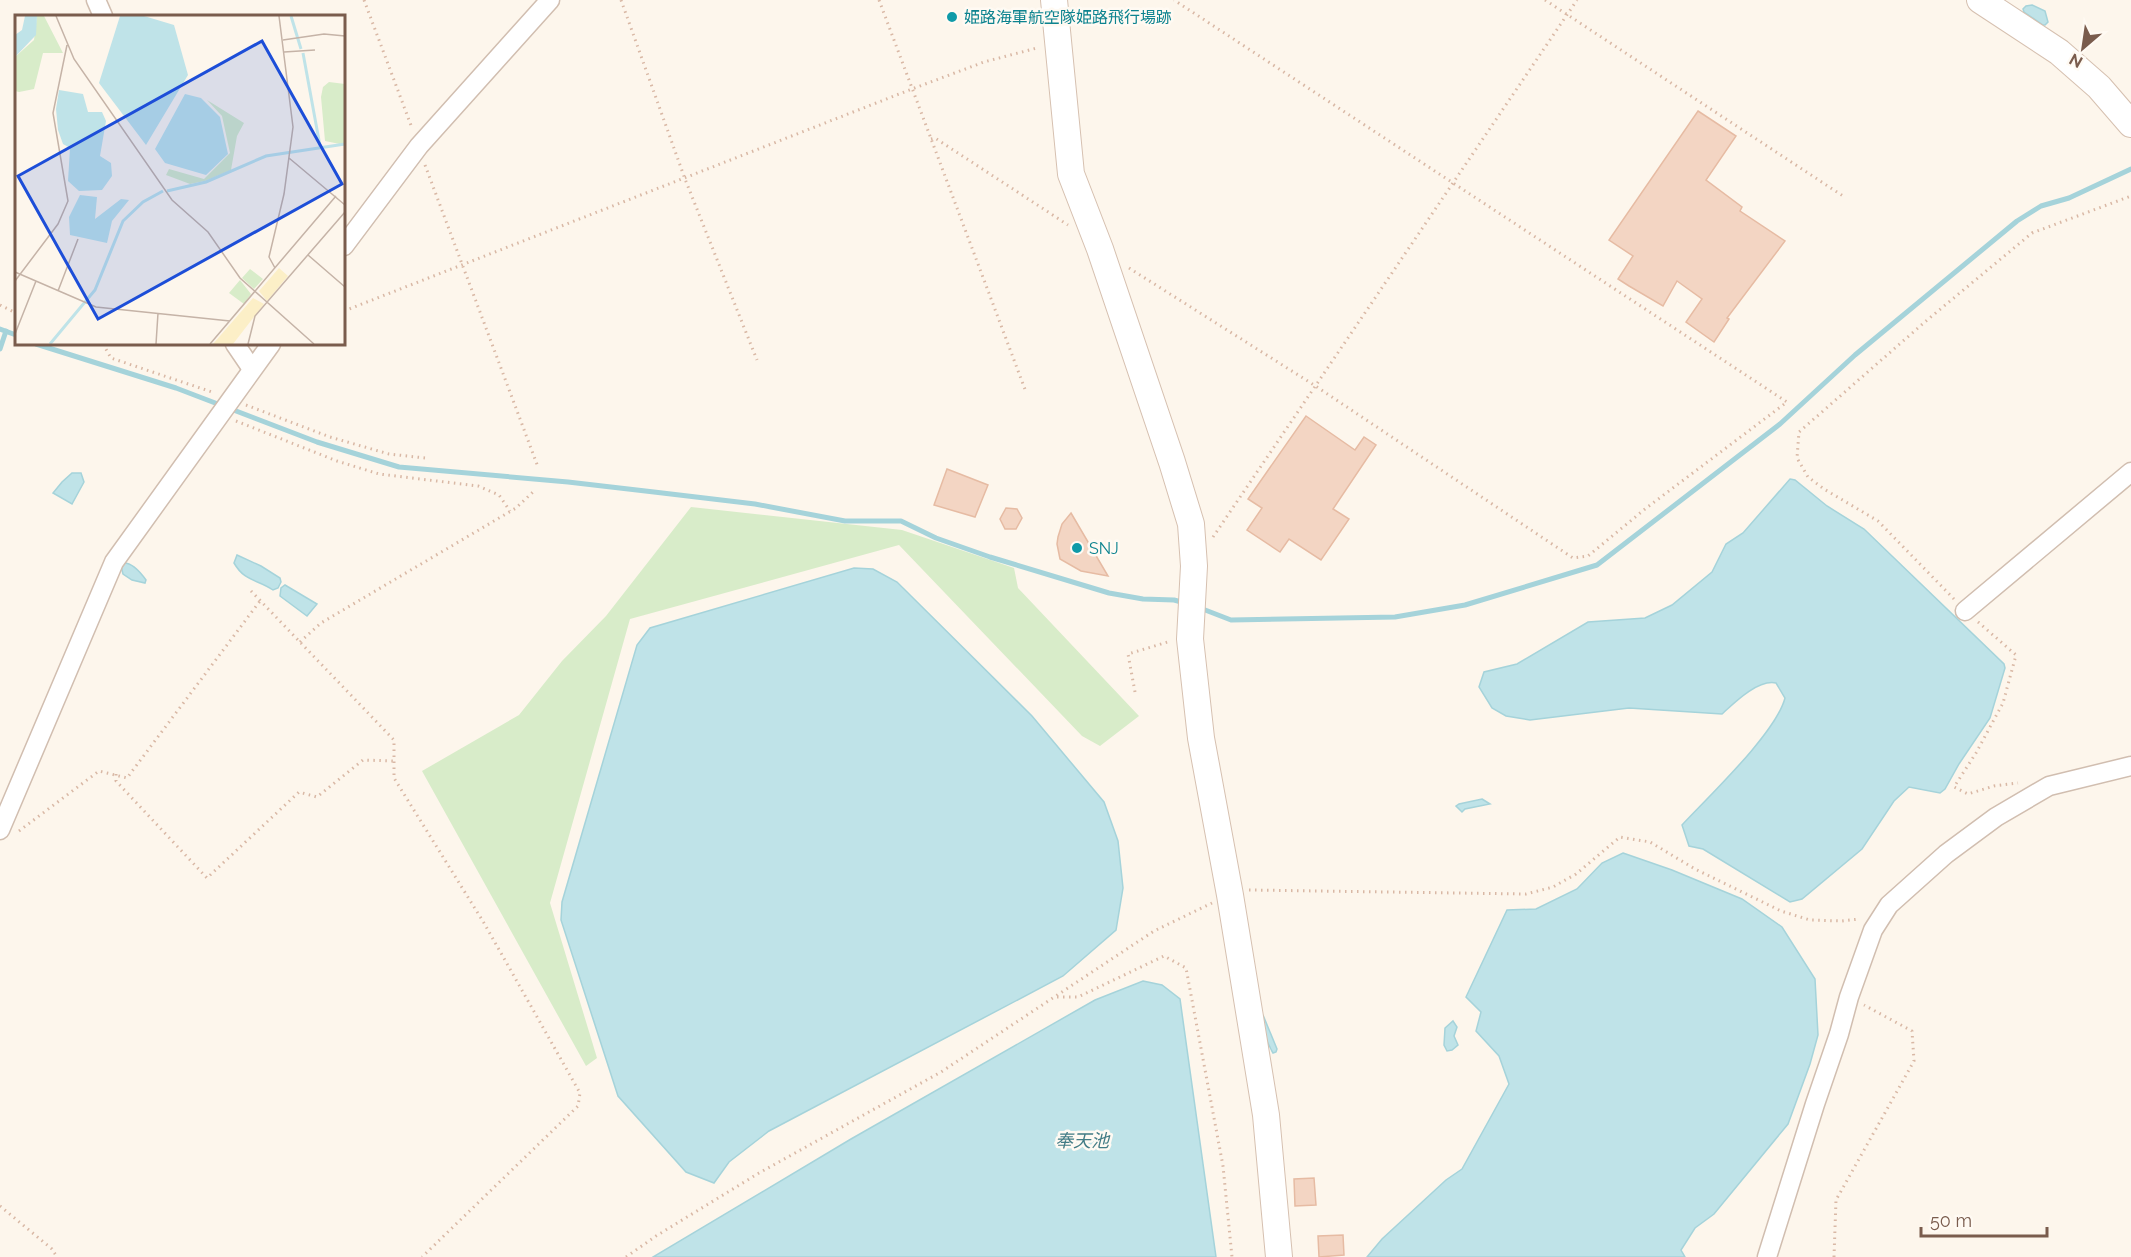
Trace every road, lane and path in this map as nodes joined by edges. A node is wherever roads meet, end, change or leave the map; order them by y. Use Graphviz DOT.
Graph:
graph roads {
  1 [pos="96,0"];
  2 [pos="364,0"];
  3 [pos="550,0"];
  4 [pos="621,0"];
  5 [pos="879,0"];
  6 [pos="1054,0"];
  7 [pos="1174,0"];
  8 [pos="1545,0"];
  9 [pos="1577,0"];
  10 [pos="1980,0"];
  11 [pos="103,15"];
  12 [pos="1567,15"];
  13 [pos="1057,43"];
  14 [pos="912,89"];
  15 [pos="2131,124"];
  16 [pos="931,140"];
  17 [pos="419,146"];
  18 [pos="685,179"];
  19 [pos="1454,183"];
  20 [pos="1843,196"];
  21 [pos="2131,196"];
  22 [pos="1094,234"];
  23 [pos="345,245"];
  24 [pos="463,265"];
  25 [pos="1129,268"];
  26 [pos="0,305"];
  27 [pos="345,311"];
  28 [pos="15,312"];
  29 [pos="104,345"];
  30 [pos="236,345"];
  31 [pos="270,345"];
  32 [pos="757,360"];
  33 [pos="252,369"];
  34 [pos="1314,385"];
  35 [pos="1026,392"];
  36 [pos="231,399"];
  37 [pos="219,415"];
  38 [pos="425,458"];
  39 [pos="538,467"];
  40 [pos="2131,472"];
  41 [pos="534,491"];
  42 [pos="510,511"];
  43 [pos="1213,538"];
  44 [pos="250,591"];
  45 [pos="260,601"];
  46 [pos="1965,611"];
  47 [pos="1187,616"];
  48 [pos="300,642"];
  49 [pos="1135,693"];
  50 [pos="394,761"];
  51 [pos="2131,766"];
  52 [pos="116,774"];
  53 [pos="2049,786"];
  54 [pos="5,833"];
  55 [pos="1055,997"];
  56 [pos="1849,998"];
  57 [pos="0,1206"];
  58 [pos="57,1257"];
  59 [pos="422,1257"];
  60 [pos="1232,1257"];
  61 [pos="1279,1257"];
  62 [pos="1767,1257"];
  63 [pos="1834,1257"];
  1 -- 11 [label="street"];
  2 -- 17 [label="path"];
  3 -- 17 [label="street"];
  4 -- 18 [label="path"];
  5 -- 14 [label="path"];
  6 -- 13 [label="street"];
  7 -- 19 [label="path"];
  8 -- 12 [label="path"];
  9 -- 12 [label="path"];
  10 -- 15 [label="street"];
  12 -- 19 [label="path"];
  12 -- 20 [label="path"];
  13 -- 14 [label="path"];
  13 -- 22 [label="street"];
  14 -- 16 [label="path"];
  14 -- 18 [label="path"];
  16 -- 22 [label="path"];
  16 -- 35 [label="path"];
  17 -- 23 [label="street"];
  17 -- 24 [label="path"];
  18 -- 24 [label="path"];
  18 -- 32 [label="path"];
  19 -- 34 [label="path"];
  19 -- 34 [label="path"];
  21 -- 46 [label="path"];
  22 -- 47 [label="street"];
  24 -- 27 [label="path"];
  24 -- 39 [label="path"];
  25 -- 34 [label="path"];
  26 -- 28 [label="path"];
  29 -- 36 [label="path"];
  30 -- 33 [label="street"];
  31 -- 33 [label="street"];
  33 -- 36 [label="street"];
  34 -- 43 [label="path"];
  36 -- 37 [label="street"];
  36 -- 38 [label="path"];
  37 -- 42 [label="path"];
  37 -- 54 [label="street"];
  40 -- 46 [label="street"];
  41 -- 42 [label="path"];
  42 -- 48 [label="path"];
  44 -- 45 [label="path"];
  45 -- 48 [label="path"];
  45 -- 52 [label="path"];
  46 -- 53 [label="path"];
  47 -- 49 [label="path"];
  47 -- 61 [label="street"];
  48 -- 50 [label="path"];
  50 -- 52 [label="path"];
  50 -- 59 [label="path"];
  51 -- 53 [label="street"];
  52 -- 54 [label="path"];
  53 -- 56 [label="street"];
  55 -- 60 [label="path"];
  56 -- 62 [label="street"];
  56 -- 63 [label="path"];
  57 -- 58 [label="path"];
}
